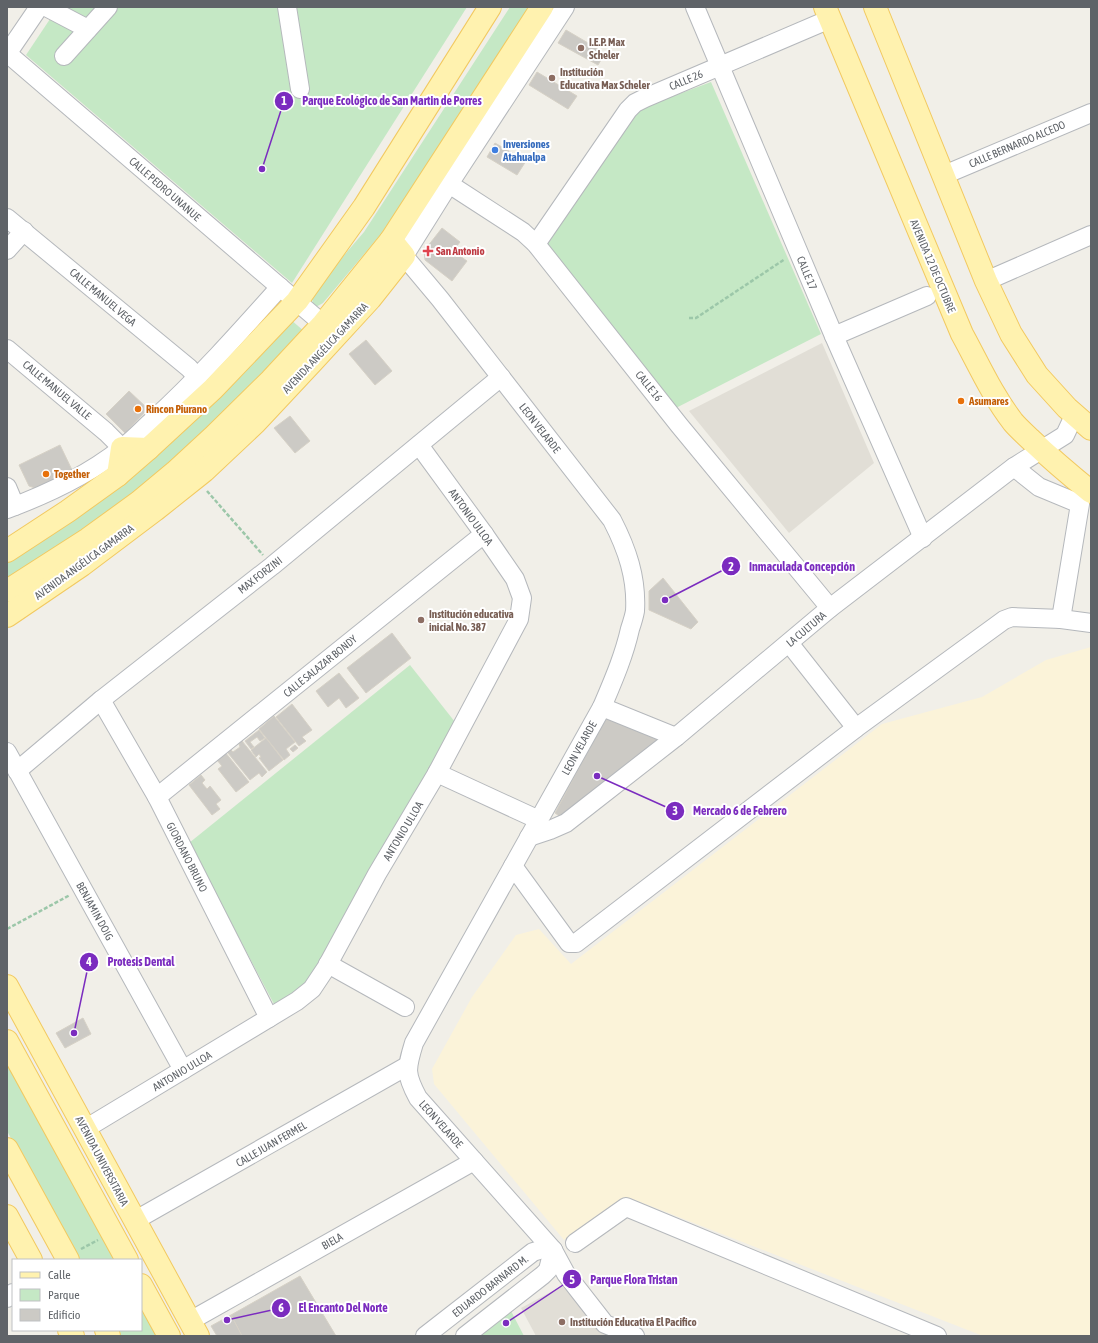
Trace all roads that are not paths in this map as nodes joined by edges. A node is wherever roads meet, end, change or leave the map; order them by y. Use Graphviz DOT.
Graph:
graph roads {
  1 [pos="39,7"];
  2 [pos="46,7"];
  3 [pos="108,7"];
  4 [pos="287,7"];
  5 [pos="490,7"];
  6 [pos="542,7"];
  7 [pos="565,7"];
  8 [pos="695,7"];
  9 [pos="875,7"];
  10 [pos="827,13"];
  11 [pos="88,29"];
  12 [pos="7,54"];
  13 [pos="64,56"];
  14 [pos="720,65"];
  15 [pos="300,89"];
  16 [pos="1091,113"];
  17 [pos="944,175"];
  18 [pos="449,184"];
  19 [pos="7,218"];
  20 [pos="24,231"];
  21 [pos="1089,240"];
  22 [pos="536,244"];
  23 [pos="398,248"];
  24 [pos="7,250"];
  25 [pos="986,281"];
  26 [pos="289,294"];
  27 [pos="927,296"];
  28 [pos="323,324"];
  29 [pos="834,336"];
  30 [pos="7,349"];
  31 [pos="501,377"];
  32 [pos="198,378"];
  33 [pos="1073,414"];
  34 [pos="1091,429"];
  35 [pos="418,445"];
  36 [pos="122,448"];
  37 [pos="148,449"];
  38 [pos="1042,451"];
  39 [pos="1014,467"];
  40 [pos="118,475"];
  41 [pos="67,483"];
  42 [pos="7,487"];
  43 [pos="1087,501"];
  44 [pos="78,504"];
  45 [pos="11,508"];
  46 [pos="484,534"];
  47 [pos="923,538"];
  48 [pos="7,551"];
  49 [pos="7,591"];
  50 [pos="830,608"];
  51 [pos="7,616"];
  52 [pos="1061,619"];
  53 [pos="1091,623"];
  54 [pos="789,643"];
  55 [pos="100,700"];
  56 [pos="602,707"];
  57 [pos="856,728"];
  58 [pos="676,737"];
  59 [pos="7,752"];
  60 [pos="17,771"];
  61 [pos="438,773"];
  62 [pos="157,797"];
  63 [pos="539,820"];
  64 [pos="530,837"];
  65 [pos="513,866"];
  66 [pos="328,964"];
  67 [pos="7,986"];
  68 [pos="405,1008"];
  69 [pos="268,1018"];
  70 [pos="7,1041"];
  71 [pos="407,1066"];
  72 [pos="183,1070"];
  73 [pos="85,1129"];
  74 [pos="7,1149"];
  75 [pos="474,1162"];
  76 [pos="7,1216"];
  77 [pos="134,1221"];
  78 [pos="575,1243"];
  79 [pos="553,1250"];
  80 [pos="67,1258"];
  81 [pos="30,1259"];
  82 [pos="126,1259"];
  83 [pos="142,1287"];
  84 [pos="194,1329"];
  85 [pos="168,1336"];
  86 [pos="425,1336"];
  87 [pos="464,1336"];
  88 [pos="634,1336"];
  89 [pos="937,1336"];
  1 -- 12 [label="street"];
  2 -- 11 [label="street"];
  3 -- 11 [label="street"];
  4 -- 15 [label="street"];
  5 -- 26 [label="main road"];
  6 -- 23 [label="main road, AVENIDA ANGÉLICA GAMARRA"];
  7 -- 18 [label="street, AVENIDA ANGÉLICA GAMARRA"];
  8 -- 14 [label="street, CALLE 17"];
  9 -- 17 [label="main road"];
  10 -- 14 [label="street, CALLE 26"];
  10 -- 38 [label="main road, AVENIDA 12 DE OCTUBRE"];
  11 -- 13 [label="street"];
  12 -- 26 [label="street, CALLE PEDRO UNANUE"];
  14 -- 22 [label="street, CALLE 26"];
  14 -- 29 [label="street, CALLE 17"];
  16 -- 17 [label="street, CALLE BERNARDO ALCEDO"];
  17 -- 25 [label="main road"];
  18 -- 22 [label="street, CALLE 16"];
  18 -- 23 [label="street, AVENIDA ANGÉLICA GAMARRA"];
  19 -- 20 [label="street, CALLE MANUEL VEGA"];
  20 -- 24 [label="street"];
  20 -- 32 [label="street, CALLE MANUEL VEGA"];
  21 -- 25 [label="street"];
  22 -- 50 [label="street, CALLE 16"];
  23 -- 28 [label="main road, AVENIDA ANGÉLICA GAMARRA"];
  23 -- 31 [label="street, LEON VELARDE"];
  23 -- 51 [label="main road, AVENIDA ANGÉLICA GAMARRA"];
  25 -- 33 [label="main road"];
  26 -- 28 [label="street, CALLE PEDRO UNANUE"];
  26 -- 32 [label="street"];
  26 -- 37 [label="main road"];
  27 -- 29 [label="street"];
  28 -- 49 [label="main road, AVENIDA ANGÉLICA GAMARRA"];
  29 -- 47 [label="street, CALLE 17"];
  30 -- 36 [label="street, CALLE MANUEL VALLE"];
  31 -- 35 [label="street, MAX FORZINI"];
  31 -- 56 [label="street, LEON VELARDE"];
  32 -- 36 [label="street"];
  33 -- 34 [label="main road"];
  33 -- 38 [label="street, LA CULTURA"];
  35 -- 46 [label="street, ANTONIO ULLOA"];
  35 -- 55 [label="street, MAX FORZINI"];
  36 -- 37 [label="main road"];
  36 -- 40 [label="main road"];
  36 -- 41 [label="street"];
  37 -- 40 [label="main road"];
  38 -- 39 [label="street, LA CULTURA"];
  38 -- 43 [label="main road, AVENIDA 12 DE OCTUBRE"];
  39 -- 43 [label="street"];
  39 -- 47 [label="street, LA CULTURA"];
  40 -- 44 [label="main road"];
  41 -- 44 [label="street"];
  41 -- 45 [label="street"];
  42 -- 45 [label="street"];
  43 -- 52 [label="street"];
  44 -- 48 [label="main road"];
  46 -- 61 [label="street, ANTONIO ULLOA"];
  46 -- 62 [label="street, CALLE SALAZAR BONDY"];
  47 -- 50 [label="street, LA CULTURA"];
  50 -- 54 [label="street, LA CULTURA"];
  52 -- 53 [label="street"];
  52 -- 57 [label="street"];
  54 -- 57 [label="street"];
  54 -- 58 [label="street, LA CULTURA"];
  55 -- 60 [label="street, MAX FORZINI"];
  55 -- 62 [label="street, GIORDANO BRUNO"];
  56 -- 58 [label="street"];
  56 -- 63 [label="street, LEON VELARDE"];
  57 -- 65 [label="street"];
  58 -- 64 [label="street, LA CULTURA"];
  59 -- 60 [label="street, BENJAMIN DOIG"];
  60 -- 72 [label="street, BENJAMIN DOIG"];
  61 -- 63 [label="street"];
  61 -- 66 [label="street, ANTONIO ULLOA"];
  62 -- 69 [label="street, GIORDANO BRUNO"];
  63 -- 64 [label="street, LEON VELARDE"];
  64 -- 65 [label="street, LEON VELARDE"];
  65 -- 71 [label="street, LEON VELARDE"];
  66 -- 68 [label="street"];
  66 -- 69 [label="street, ANTONIO ULLOA"];
  67 -- 73 [label="main road, AVENIDA UNIVERSITARIA"];
  69 -- 72 [label="street, ANTONIO ULLOA"];
  70 -- 82 [label="main road"];
  71 -- 75 [label="street, LEON VELARDE"];
  71 -- 77 [label="street, CALLE JUAN FERMEL"];
  72 -- 73 [label="street, ANTONIO ULLOA"];
  73 -- 77 [label="main road, AVENIDA UNIVERSITARIA"];
  74 -- 80 [label="main road"];
  75 -- 79 [label="street, LEON VELARDE"];
  75 -- 84 [label="street, BIELA"];
  76 -- 81 [label="main road"];
  77 -- 84 [label="main road, AVENIDA UNIVERSITARIA"];
  78 -- 89 [label="street"];
  79 -- 86 [label="street, EDUARDO BARNARD M."];
  79 -- 87 [label="street"];
  79 -- 88 [label="street, LEON VELARDE"];
  83 -- 85 [label="main road"];
}
